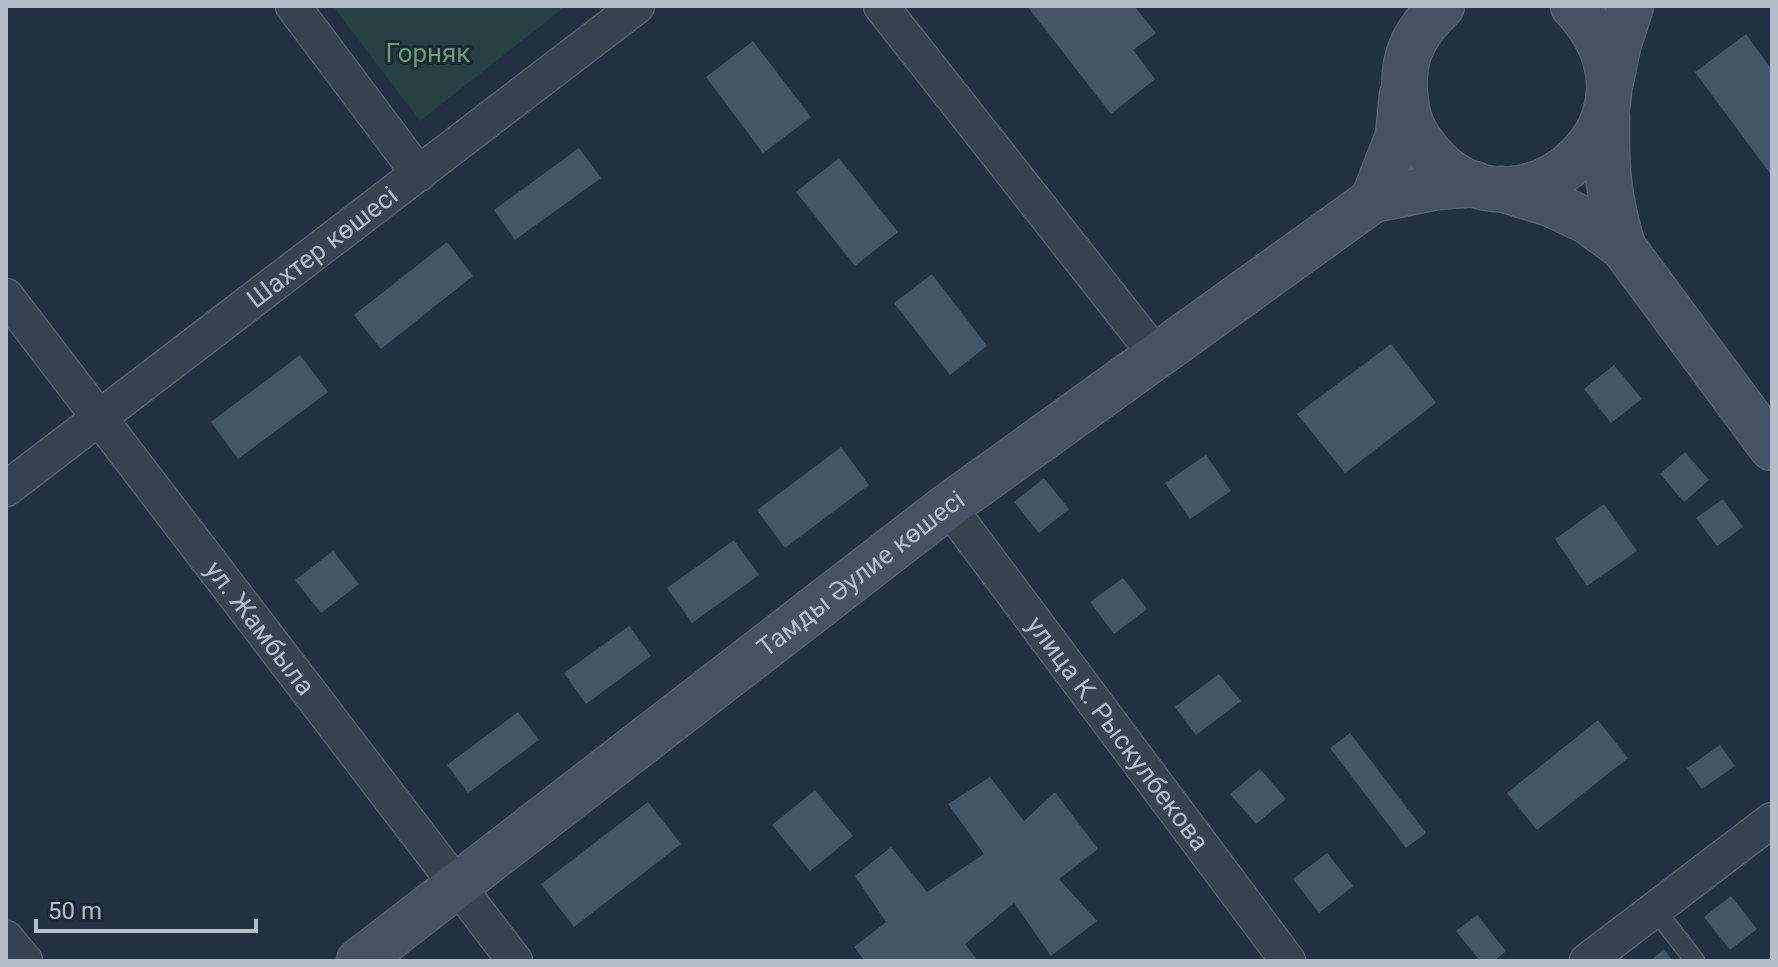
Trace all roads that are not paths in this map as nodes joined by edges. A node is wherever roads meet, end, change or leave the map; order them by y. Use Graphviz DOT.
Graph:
graph roads {
  1 [pos="293,6"];
  2 [pos="637,6"];
  3 [pos="881,6"];
  4 [pos="1409,6"];
  5 [pos="1442,6"];
  6 [pos="1573,6"];
  7 [pos="1631,6"];
  8 [pos="1405,69"];
  9 [pos="1608,98"];
  10 [pos="419,174"];
  11 [pos="1488,186"];
  12 [pos="1373,200"];
  13 [pos="1623,247"];
  14 [pos="6,296"];
  15 [pos="1157,356"];
  16 [pos="98,419"];
  17 [pos="1772,448"];
  18 [pos="6,489"];
  19 [pos="948,506"];
  20 [pos="1772,820"];
  21 [pos="458,885"];
  22 [pos="1655,909"];
  23 [pos="6,938"];
  24 [pos="25,961"];
  25 [pos="359,961"];
  26 [pos="515,961"];
  27 [pos="1288,961"];
  28 [pos="1587,961"];
  29 [pos="1695,961"];
  1 -- 10 [label="street"];
  2 -- 10 [label="street, Шахтер көшесі"];
  3 -- 15 [label="street"];
  4 -- 8 [label="street"];
  5 -- 8 [label="street"];
  6 -- 9 [label="street"];
  7 -- 9 [label="street"];
  8 -- 11 [label="street"];
  8 -- 12 [label="street"];
  9 -- 11 [label="street"];
  9 -- 13 [label="street"];
  10 -- 16 [label="street, Шахтер көшесі"];
  11 -- 12 [label="street"];
  11 -- 13 [label="street"];
  12 -- 15 [label="street, Тамды Әулие көшесі"];
  13 -- 17 [label="street"];
  14 -- 16 [label="street, ул. Жамбыла"];
  15 -- 19 [label="street, Тамды Әулие көшесі"];
  16 -- 18 [label="street, Шахтер көшесі"];
  16 -- 21 [label="street, ул. Жамбыла"];
  19 -- 21 [label="street, Тамды Әулие көшесі"];
  19 -- 27 [label="street, улица К. Рыскулбекова"];
  20 -- 22 [label="street"];
  21 -- 25 [label="street, Тамды Әулие көшесі"];
  21 -- 26 [label="street, ул. Жамбыла"];
  22 -- 28 [label="street"];
  22 -- 29 [label="lane"];
  23 -- 24 [label="street"];
}
